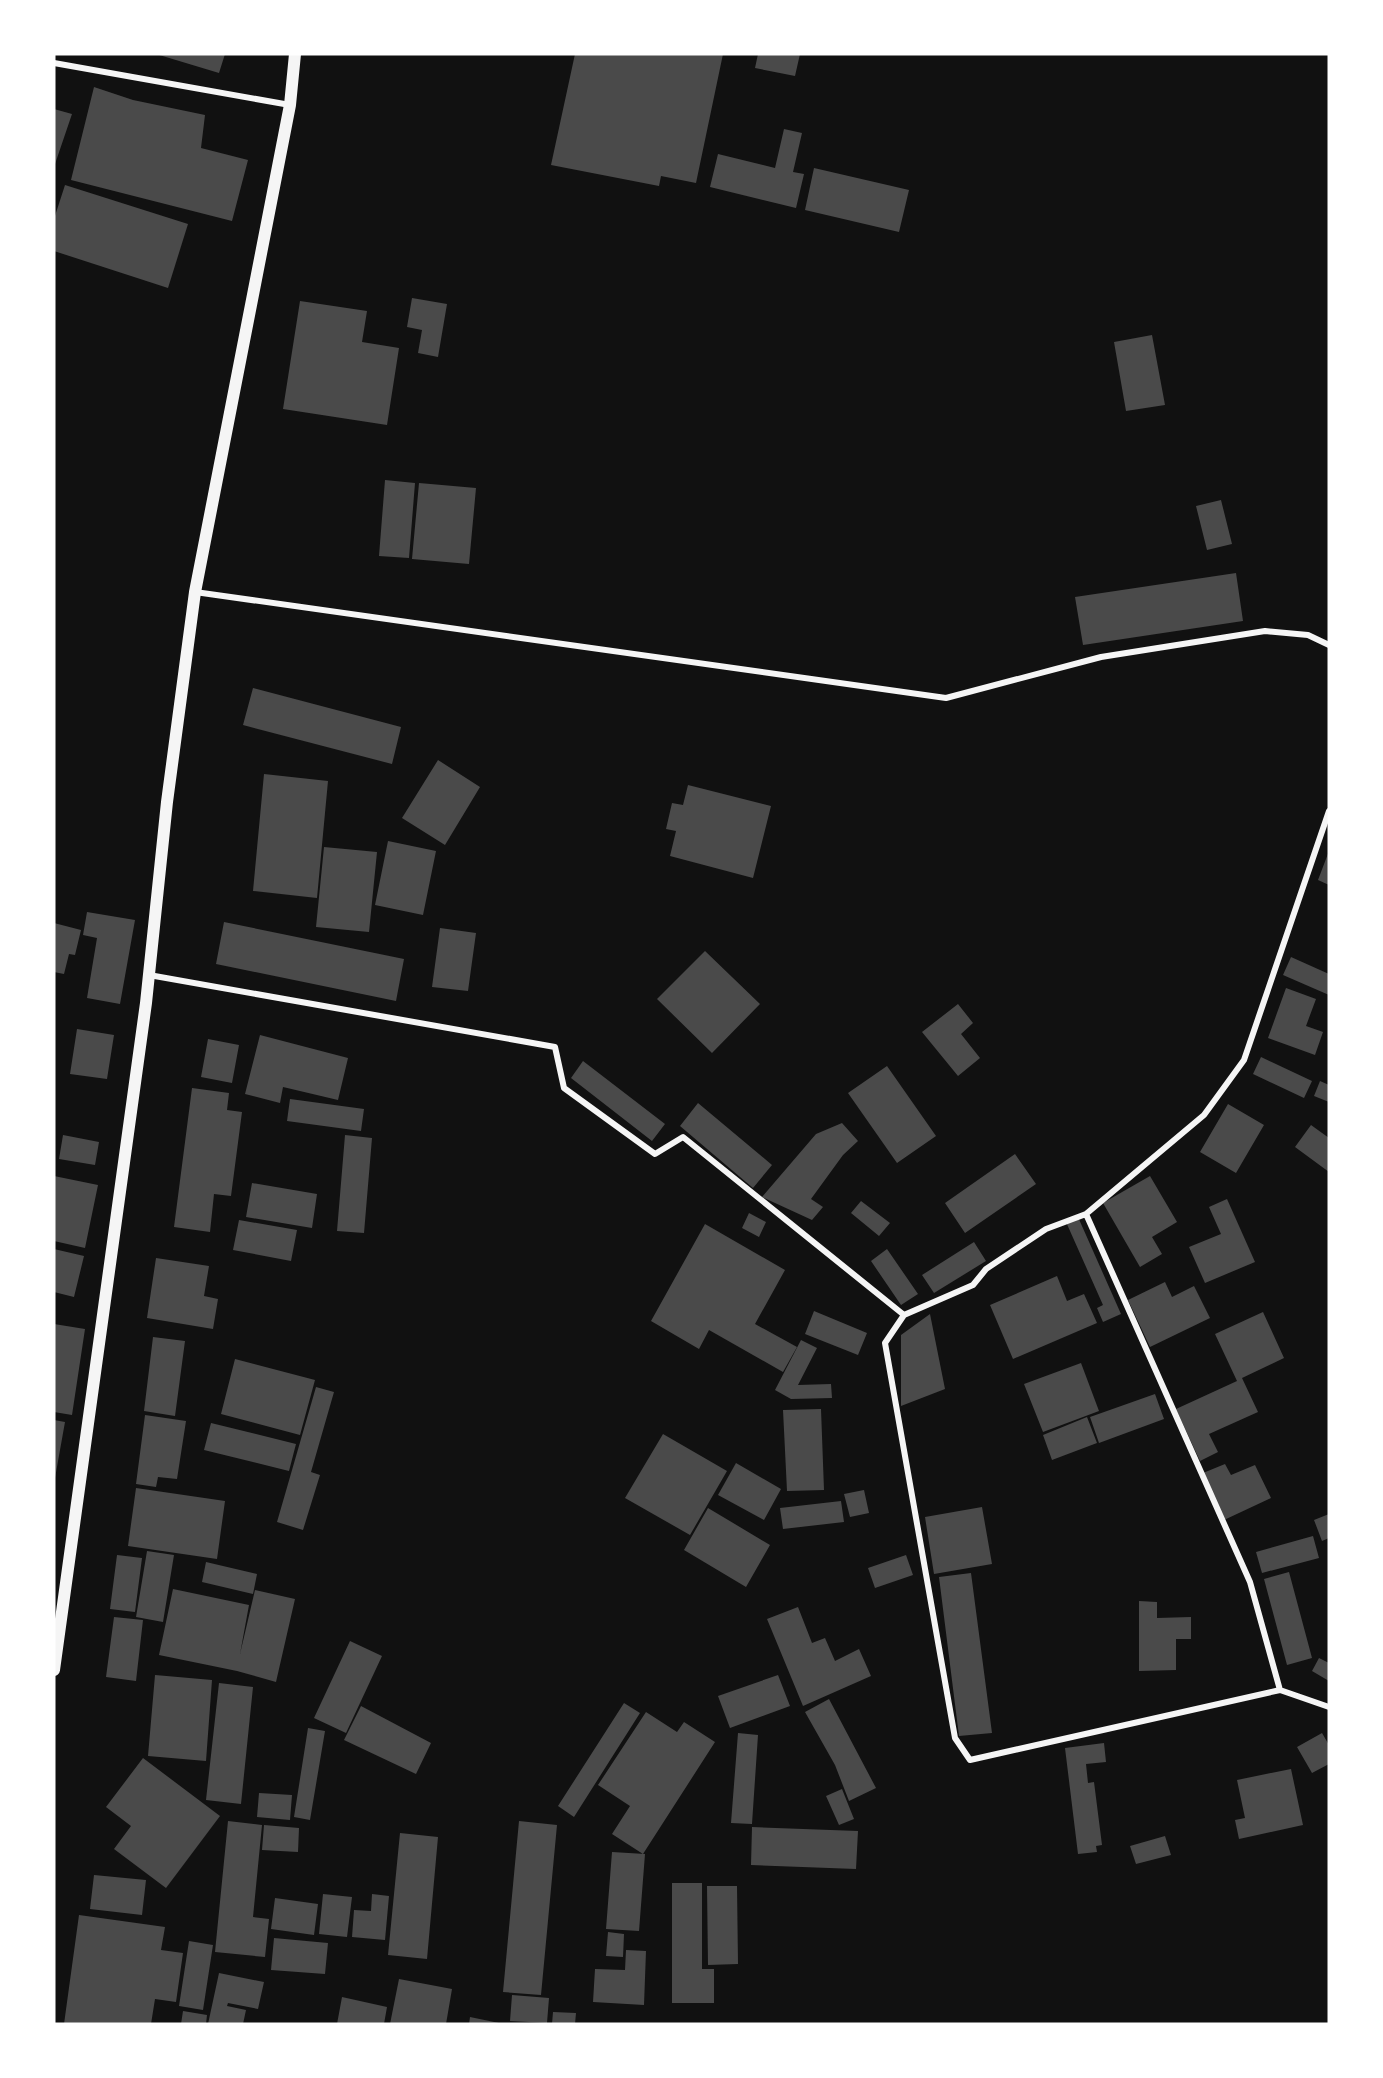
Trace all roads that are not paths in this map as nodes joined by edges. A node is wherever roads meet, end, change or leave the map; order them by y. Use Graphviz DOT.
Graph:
graph roads {
  1 [pos="295,54"];
  2 [pos="54,63"];
  3 [pos="290,105"];
  4 [pos="195,592"];
  5 [pos="1329,645"];
  6 [pos="1329,812"];
  7 [pos="148,975"];
  8 [pos="1086,1214"];
  9 [pos="904,1315"];
  10 [pos="54,1670"];
  11 [pos="1280,1690"];
  12 [pos="1329,1707"];
  1 -- 3 [label="main road"];
  2 -- 3 [label="street"];
  3 -- 4 [label="main road"];
  4 -- 5 [label="street"];
  4 -- 7 [label="main road"];
  6 -- 8 [label="street"];
  7 -- 9 [label="street"];
  7 -- 10 [label="main road"];
  8 -- 9 [label="street"];
  8 -- 11 [label="street"];
  9 -- 11 [label="street"];
  11 -- 12 [label="street"];
}
